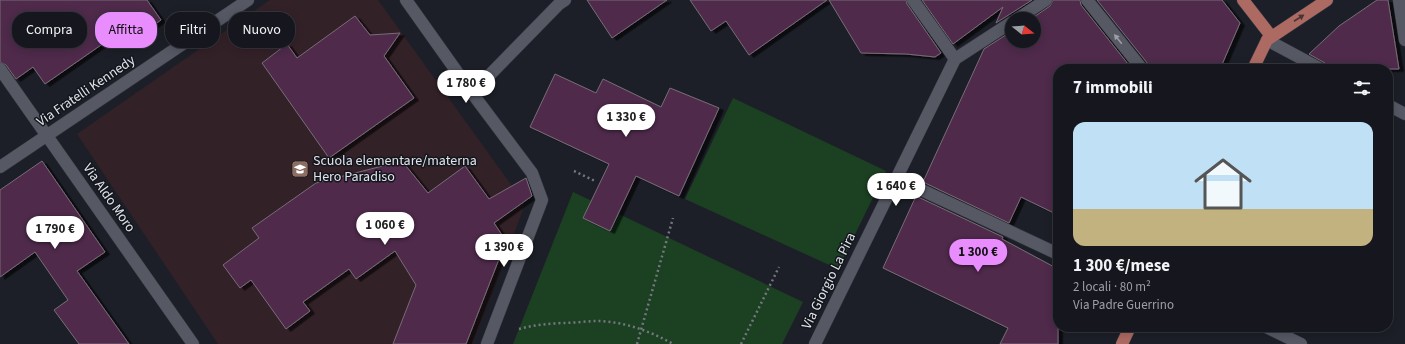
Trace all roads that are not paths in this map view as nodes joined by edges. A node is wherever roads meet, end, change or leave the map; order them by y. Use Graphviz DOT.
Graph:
graph roads {
  1 [pos="248,0"];
  2 [pos="406,0"];
  3 [pos="913,0"];
  4 [pos="1046,0"];
  5 [pos="1087,0"];
  6 [pos="1243,0"];
  7 [pos="1327,0"];
  8 [pos="1399,0"];
  9 [pos="560,1"];
  10 [pos="1027,12"];
  11 [pos="1005,27"];
  12 [pos="1269,38"];
  13 [pos="1405,40"];
  14 [pos="955,59"];
  15 [pos="1138,64"];
  16 [pos="1256,64"];
  17 [pos="1313,64"];
  18 [pos="0,69"];
  19 [pos="472,93"];
  20 [pos="1393,108"];
  21 [pos="1405,114"];
  22 [pos="46,136"];
  23 [pos="0,167"];
  24 [pos="896,178"];
  25 [pos="1053,252"];
  26 [pos="1128,332"];
  27 [pos="1278,332"];
  28 [pos="194,344"];
  29 [pos="487,344"];
  30 [pos="815,344"];
  31 [pos="1122,344"];
  32 [pos="1301,344"];
  1 -- 22 [label="street, Via Fratelli Kennedy"];
  2 -- 19 [label="street"];
  3 -- 14 [label="street"];
  4 -- 10 [label="street"];
  15 -- 5 [label="street, one-way"];
  6 -- 12 [label="main road"];
  12 -- 7 [label="main road, one-way"];
  8 -- 13 [label="street"];
  9 -- 19 [label="street"];
  11 -- 14 [label="street"];
  12 -- 16 [label="main road"];
  12 -- 17 [label="street"];
  14 -- 24 [label="street, Via Giorgio La Pira"];
  18 -- 22 [label="street, Via Aldo Moro"];
  19 -- 29 [label="street"];
  20 -- 21 [label="street"];
  22 -- 23 [label="street, Via Fratelli Kennedy"];
  22 -- 28 [label="street, Via Aldo Moro"];
  24 -- 25 [label="street"];
  24 -- 30 [label="street, Via Giorgio La Pira"];
  26 -- 31 [label="main road"];
  27 -- 32 [label="street"];
}
